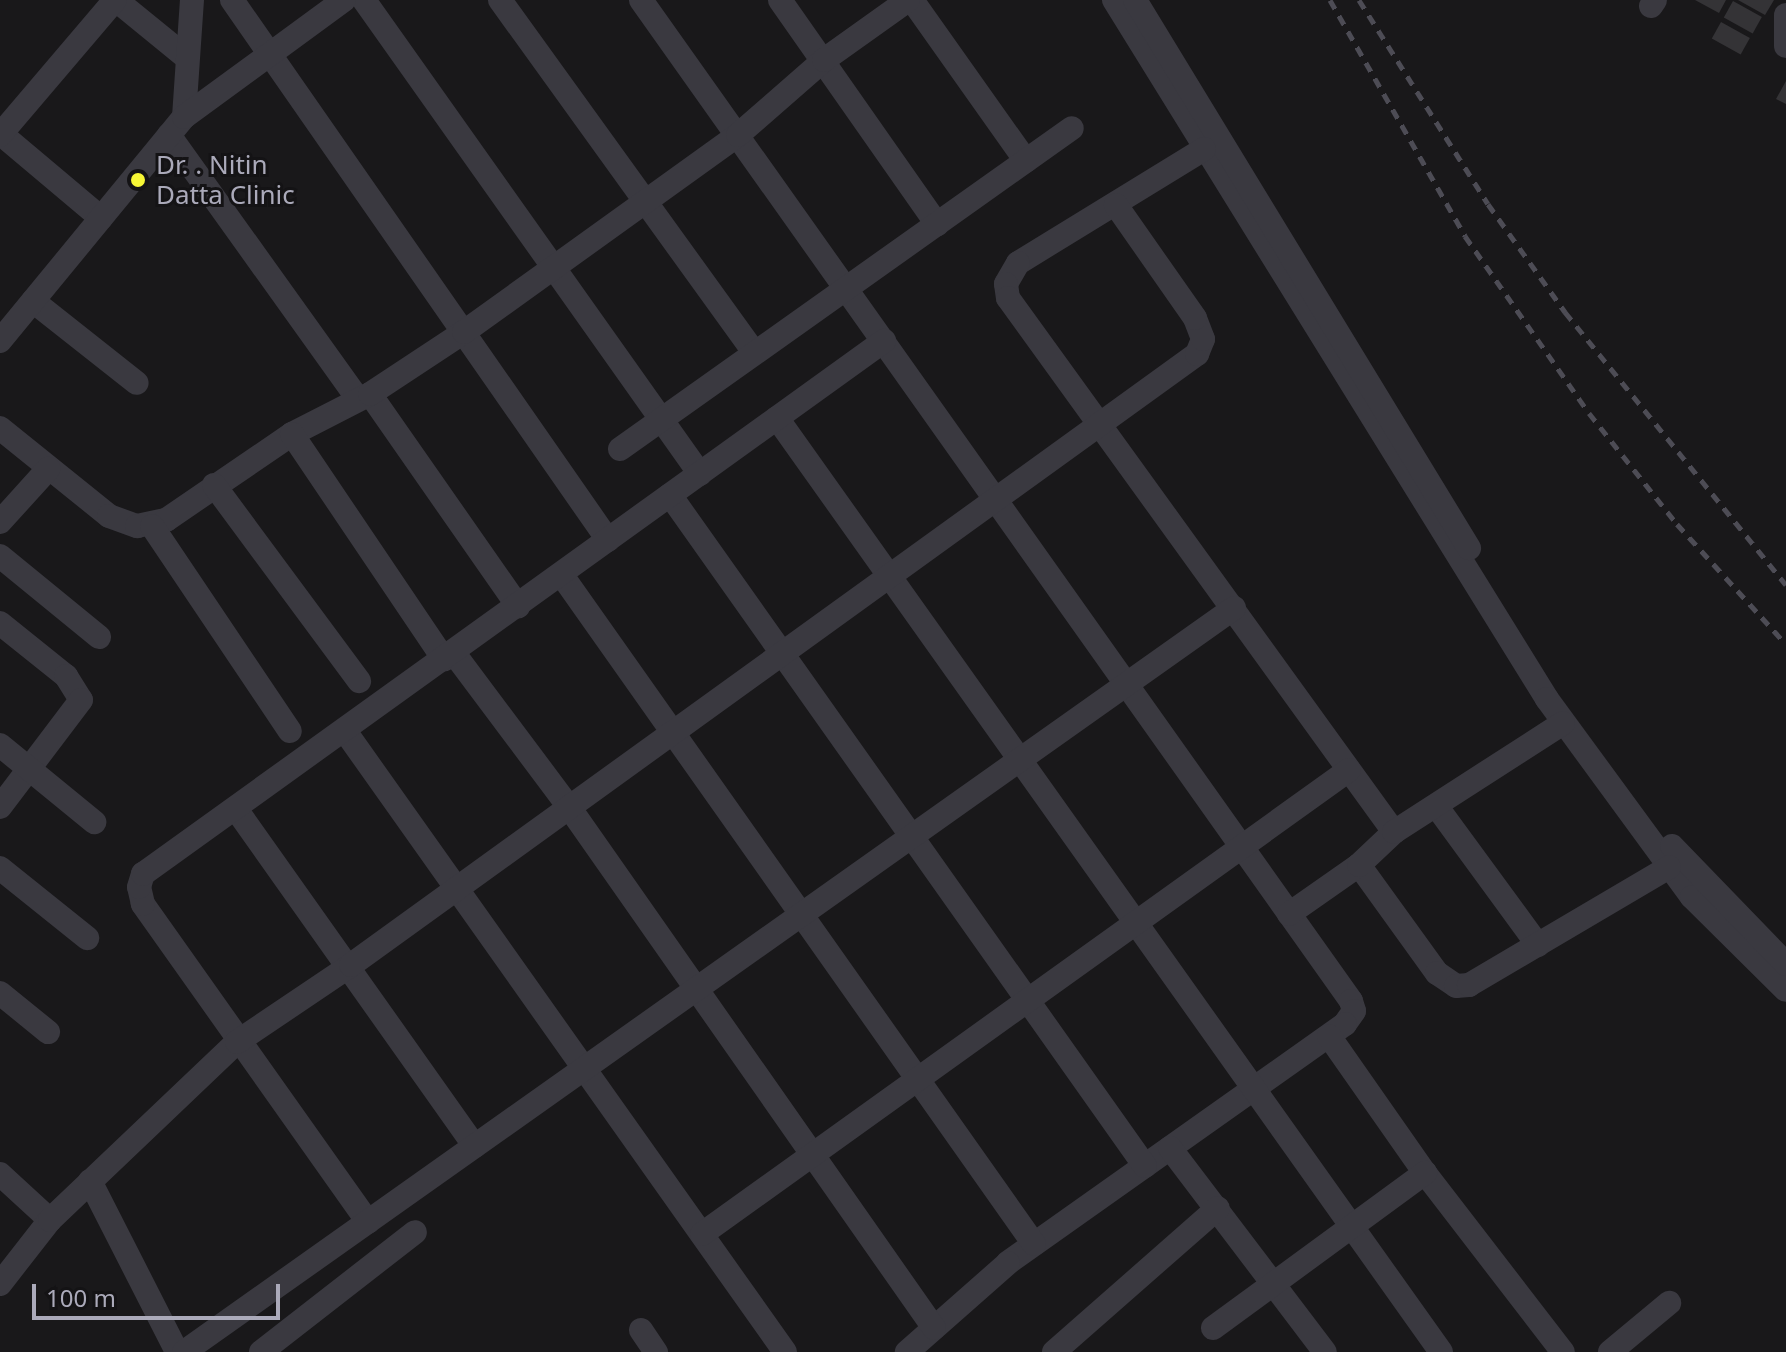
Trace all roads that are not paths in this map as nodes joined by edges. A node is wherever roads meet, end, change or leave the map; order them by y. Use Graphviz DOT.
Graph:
graph roads {
  1 [pos="115,0"];
  2 [pos="192,0"];
  3 [pos="232,0"];
  4 [pos="344,0"];
  5 [pos="364,0"];
  6 [pos="500,0"];
  7 [pos="641,0"];
  8 [pos="780,0"];
  9 [pos="910,0"];
  10 [pos="1114,0"];
  11 [pos="1135,0"];
  12 [pos="270,54"];
  13 [pos="187,58"];
  14 [pos="824,60"];
  15 [pos="176,126"];
  16 [pos="1072,128"];
  17 [pos="0,134"];
  18 [pos="738,135"];
  19 [pos="1204,149"];
  20 [pos="1026,161"];
  21 [pos="646,201"];
  22 [pos="1116,205"];
  23 [pos="101,218"];
  24 [pos="937,224"];
  25 [pos="554,267"];
  26 [pos="847,288"];
  27 [pos="33,301"];
  28 [pos="464,332"];
  29 [pos="0,341"];
  30 [pos="884,341"];
  31 [pos="755,353"];
  32 [pos="137,383"];
  33 [pos="364,396"];
  34 [pos="777,418"];
  35 [pos="662,419"];
  36 [pos="1100,426"];
  37 [pos="0,429"];
  38 [pos="292,434"];
  39 [pos="620,449"];
  40 [pos="48,469"];
  41 [pos="700,474"];
  42 [pos="214,485"];
  43 [pos="670,495"];
  44 [pos="998,502"];
  45 [pos="0,522"];
  46 [pos="152,526"];
  47 [pos="608,540"];
  48 [pos="0,556"];
  49 [pos="561,574"];
  50 [pos="885,576"];
  51 [pos="518,606"];
  52 [pos="1234,608"];
  53 [pos="0,623"];
  54 [pos="99,637"];
  55 [pos="780,655"];
  56 [pos="449,656"];
  57 [pos="359,681"];
  58 [pos="1126,684"];
  59 [pos="1563,723"];
  60 [pos="290,731"];
  61 [pos="345,731"];
  62 [pos="672,733"];
  63 [pos="0,745"];
  64 [pos="1019,760"];
  65 [pos="30,770"];
  66 [pos="1349,770"];
  67 [pos="0,807"];
  68 [pos="569,807"];
  69 [pos="1437,807"];
  70 [pos="236,809"];
  71 [pos="94,822"];
  72 [pos="1394,832"];
  73 [pos="911,836"];
  74 [pos="1242,847"];
  75 [pos="1359,865"];
  76 [pos="1669,867"];
  77 [pos="0,868"];
  78 [pos="459,888"];
  79 [pos="802,914"];
  80 [pos="1289,914"];
  81 [pos="1134,924"];
  82 [pos="87,938"];
  83 [pos="1538,945"];
  84 [pos="1786,964"];
  85 [pos="351,965"];
  86 [pos="694,990"];
  87 [pos="1786,990"];
  88 [pos="0,993"];
  89 [pos="1028,1000"];
  90 [pos="48,1032"];
  91 [pos="1329,1036"];
  92 [pos="237,1042"];
  93 [pos="585,1068"];
  94 [pos="919,1078"];
  95 [pos="1253,1090"];
  96 [pos="475,1146"];
  97 [pos="1170,1148"];
  98 [pos="811,1155"];
  99 [pos="1145,1166"];
  100 [pos="1425,1173"];
  101 [pos="0,1174"];
  102 [pos="90,1181"];
  103 [pos="1218,1208"];
  104 [pos="50,1220"];
  105 [pos="368,1222"];
  106 [pos="1350,1228"];
  107 [pos="415,1232"];
  108 [pos="702,1234"];
  109 [pos="1034,1244"];
  110 [pos="0,1284"];
  111 [pos="1273,1284"];
  112 [pos="1669,1303"];
  113 [pos="934,1328"];
  114 [pos="1213,1328"];
  115 [pos="641,1330"];
  116 [pos="177,1352"];
  117 [pos="184,1352"];
  118 [pos="261,1352"];
  119 [pos="656,1352"];
  120 [pos="785,1352"];
  121 [pos="907,1352"];
  122 [pos="1054,1352"];
  123 [pos="1325,1352"];
  124 [pos="1441,1352"];
  125 [pos="1563,1352"];
  126 [pos="1610,1352"];
  1 -- 13 [label="street"];
  1 -- 17 [label="street"];
  2 -- 13 [label="street"];
  3 -- 12 [label="street"];
  4 -- 12 [label="street"];
  5 -- 25 [label="street"];
  6 -- 21 [label="street"];
  7 -- 18 [label="street"];
  8 -- 14 [label="street"];
  9 -- 14 [label="street"];
  9 -- 20 [label="street"];
  10 -- 19 [label="street"];
  11 -- 84 [label="street"];
  12 -- 15 [label="street"];
  12 -- 28 [label="street"];
  13 -- 15 [label="street"];
  14 -- 18 [label="street"];
  14 -- 24 [label="street"];
  15 -- 23 [label="street"];
  15 -- 33 [label="street"];
  16 -- 20 [label="street"];
  17 -- 23 [label="street"];
  18 -- 21 [label="street"];
  18 -- 26 [label="street"];
  19 -- 22 [label="street"];
  19 -- 59 [label="street"];
  20 -- 24 [label="street"];
  21 -- 25 [label="street"];
  21 -- 31 [label="street"];
  22 -- 36 [label="street"];
  22 -- 36 [label="street"];
  23 -- 27 [label="street"];
  24 -- 26 [label="street"];
  25 -- 28 [label="street"];
  25 -- 35 [label="street"];
  26 -- 30 [label="street"];
  26 -- 31 [label="street"];
  27 -- 29 [label="street"];
  27 -- 32 [label="street"];
  28 -- 33 [label="street"];
  28 -- 47 [label="street"];
  30 -- 34 [label="street"];
  30 -- 44 [label="street"];
  31 -- 35 [label="street"];
  33 -- 38 [label="street"];
  33 -- 51 [label="street"];
  34 -- 41 [label="street"];
  34 -- 50 [label="street"];
  35 -- 39 [label="street"];
  35 -- 41 [label="street"];
  36 -- 44 [label="street"];
  36 -- 52 [label="street"];
  37 -- 40 [label="street"];
  38 -- 42 [label="street"];
  38 -- 56 [label="street"];
  40 -- 45 [label="street"];
  40 -- 46 [label="street"];
  41 -- 43 [label="street"];
  42 -- 46 [label="street"];
  42 -- 57 [label="street"];
  43 -- 47 [label="street"];
  43 -- 55 [label="street"];
  44 -- 50 [label="street"];
  44 -- 58 [label="street"];
  46 -- 60 [label="street"];
  47 -- 49 [label="street"];
  48 -- 54 [label="street"];
  49 -- 51 [label="street"];
  49 -- 62 [label="street"];
  50 -- 55 [label="street"];
  50 -- 64 [label="street"];
  51 -- 56 [label="street"];
  52 -- 58 [label="street"];
  52 -- 66 [label="street"];
  53 -- 65 [label="street"];
  55 -- 62 [label="street"];
  55 -- 73 [label="street"];
  56 -- 61 [label="street"];
  56 -- 68 [label="street"];
  58 -- 64 [label="street"];
  58 -- 74 [label="street"];
  59 -- 69 [label="street"];
  59 -- 76 [label="street"];
  61 -- 70 [label="street"];
  61 -- 78 [label="street"];
  62 -- 68 [label="street"];
  62 -- 79 [label="street"];
  63 -- 65 [label="street"];
  64 -- 73 [label="street"];
  64 -- 81 [label="street"];
  65 -- 67 [label="street"];
  65 -- 71 [label="street"];
  66 -- 72 [label="street"];
  66 -- 74 [label="street"];
  68 -- 78 [label="street"];
  68 -- 86 [label="street"];
  69 -- 72 [label="street"];
  69 -- 83 [label="street"];
  70 -- 85 [label="street"];
  70 -- 92 [label="street"];
  72 -- 75 [label="street"];
  73 -- 79 [label="street"];
  73 -- 89 [label="street"];
  74 -- 80 [label="street"];
  74 -- 81 [label="street"];
  75 -- 80 [label="street"];
  75 -- 83 [label="street"];
  76 -- 83 [label="street"];
  76 -- 87 [label="street"];
  77 -- 82 [label="street"];
  78 -- 85 [label="street"];
  78 -- 93 [label="street"];
  79 -- 86 [label="street"];
  79 -- 94 [label="street"];
  80 -- 91 [label="street"];
  81 -- 89 [label="street"];
  81 -- 95 [label="street"];
  85 -- 92 [label="street"];
  85 -- 96 [label="street"];
  86 -- 93 [label="street"];
  86 -- 98 [label="street"];
  88 -- 90 [label="street"];
  89 -- 94 [label="street"];
  89 -- 99 [label="street"];
  91 -- 95 [label="street"];
  91 -- 100 [label="street"];
  92 -- 102 [label="street"];
  92 -- 105 [label="street"];
  93 -- 96 [label="street"];
  93 -- 108 [label="street"];
  94 -- 98 [label="street"];
  94 -- 109 [label="street"];
  95 -- 97 [label="street"];
  95 -- 106 [label="street"];
  96 -- 105 [label="street"];
  97 -- 99 [label="street"];
  97 -- 103 [label="street"];
  98 -- 108 [label="street"];
  98 -- 113 [label="street"];
  99 -- 109 [label="street"];
  100 -- 106 [label="street"];
  100 -- 125 [label="street"];
  101 -- 104 [label="street"];
  102 -- 104 [label="street"];
  102 -- 116 [label="street"];
  103 -- 111 [label="street"];
  103 -- 122 [label="street"];
  104 -- 110 [label="street"];
  105 -- 117 [label="street"];
  106 -- 111 [label="street"];
  106 -- 124 [label="street"];
  107 -- 118 [label="street"];
  108 -- 120 [label="street"];
  109 -- 113 [label="street"];
  111 -- 114 [label="street"];
  111 -- 123 [label="street"];
  112 -- 126 [label="street"];
  113 -- 121 [label="street"];
  115 -- 119 [label="street"];
}
